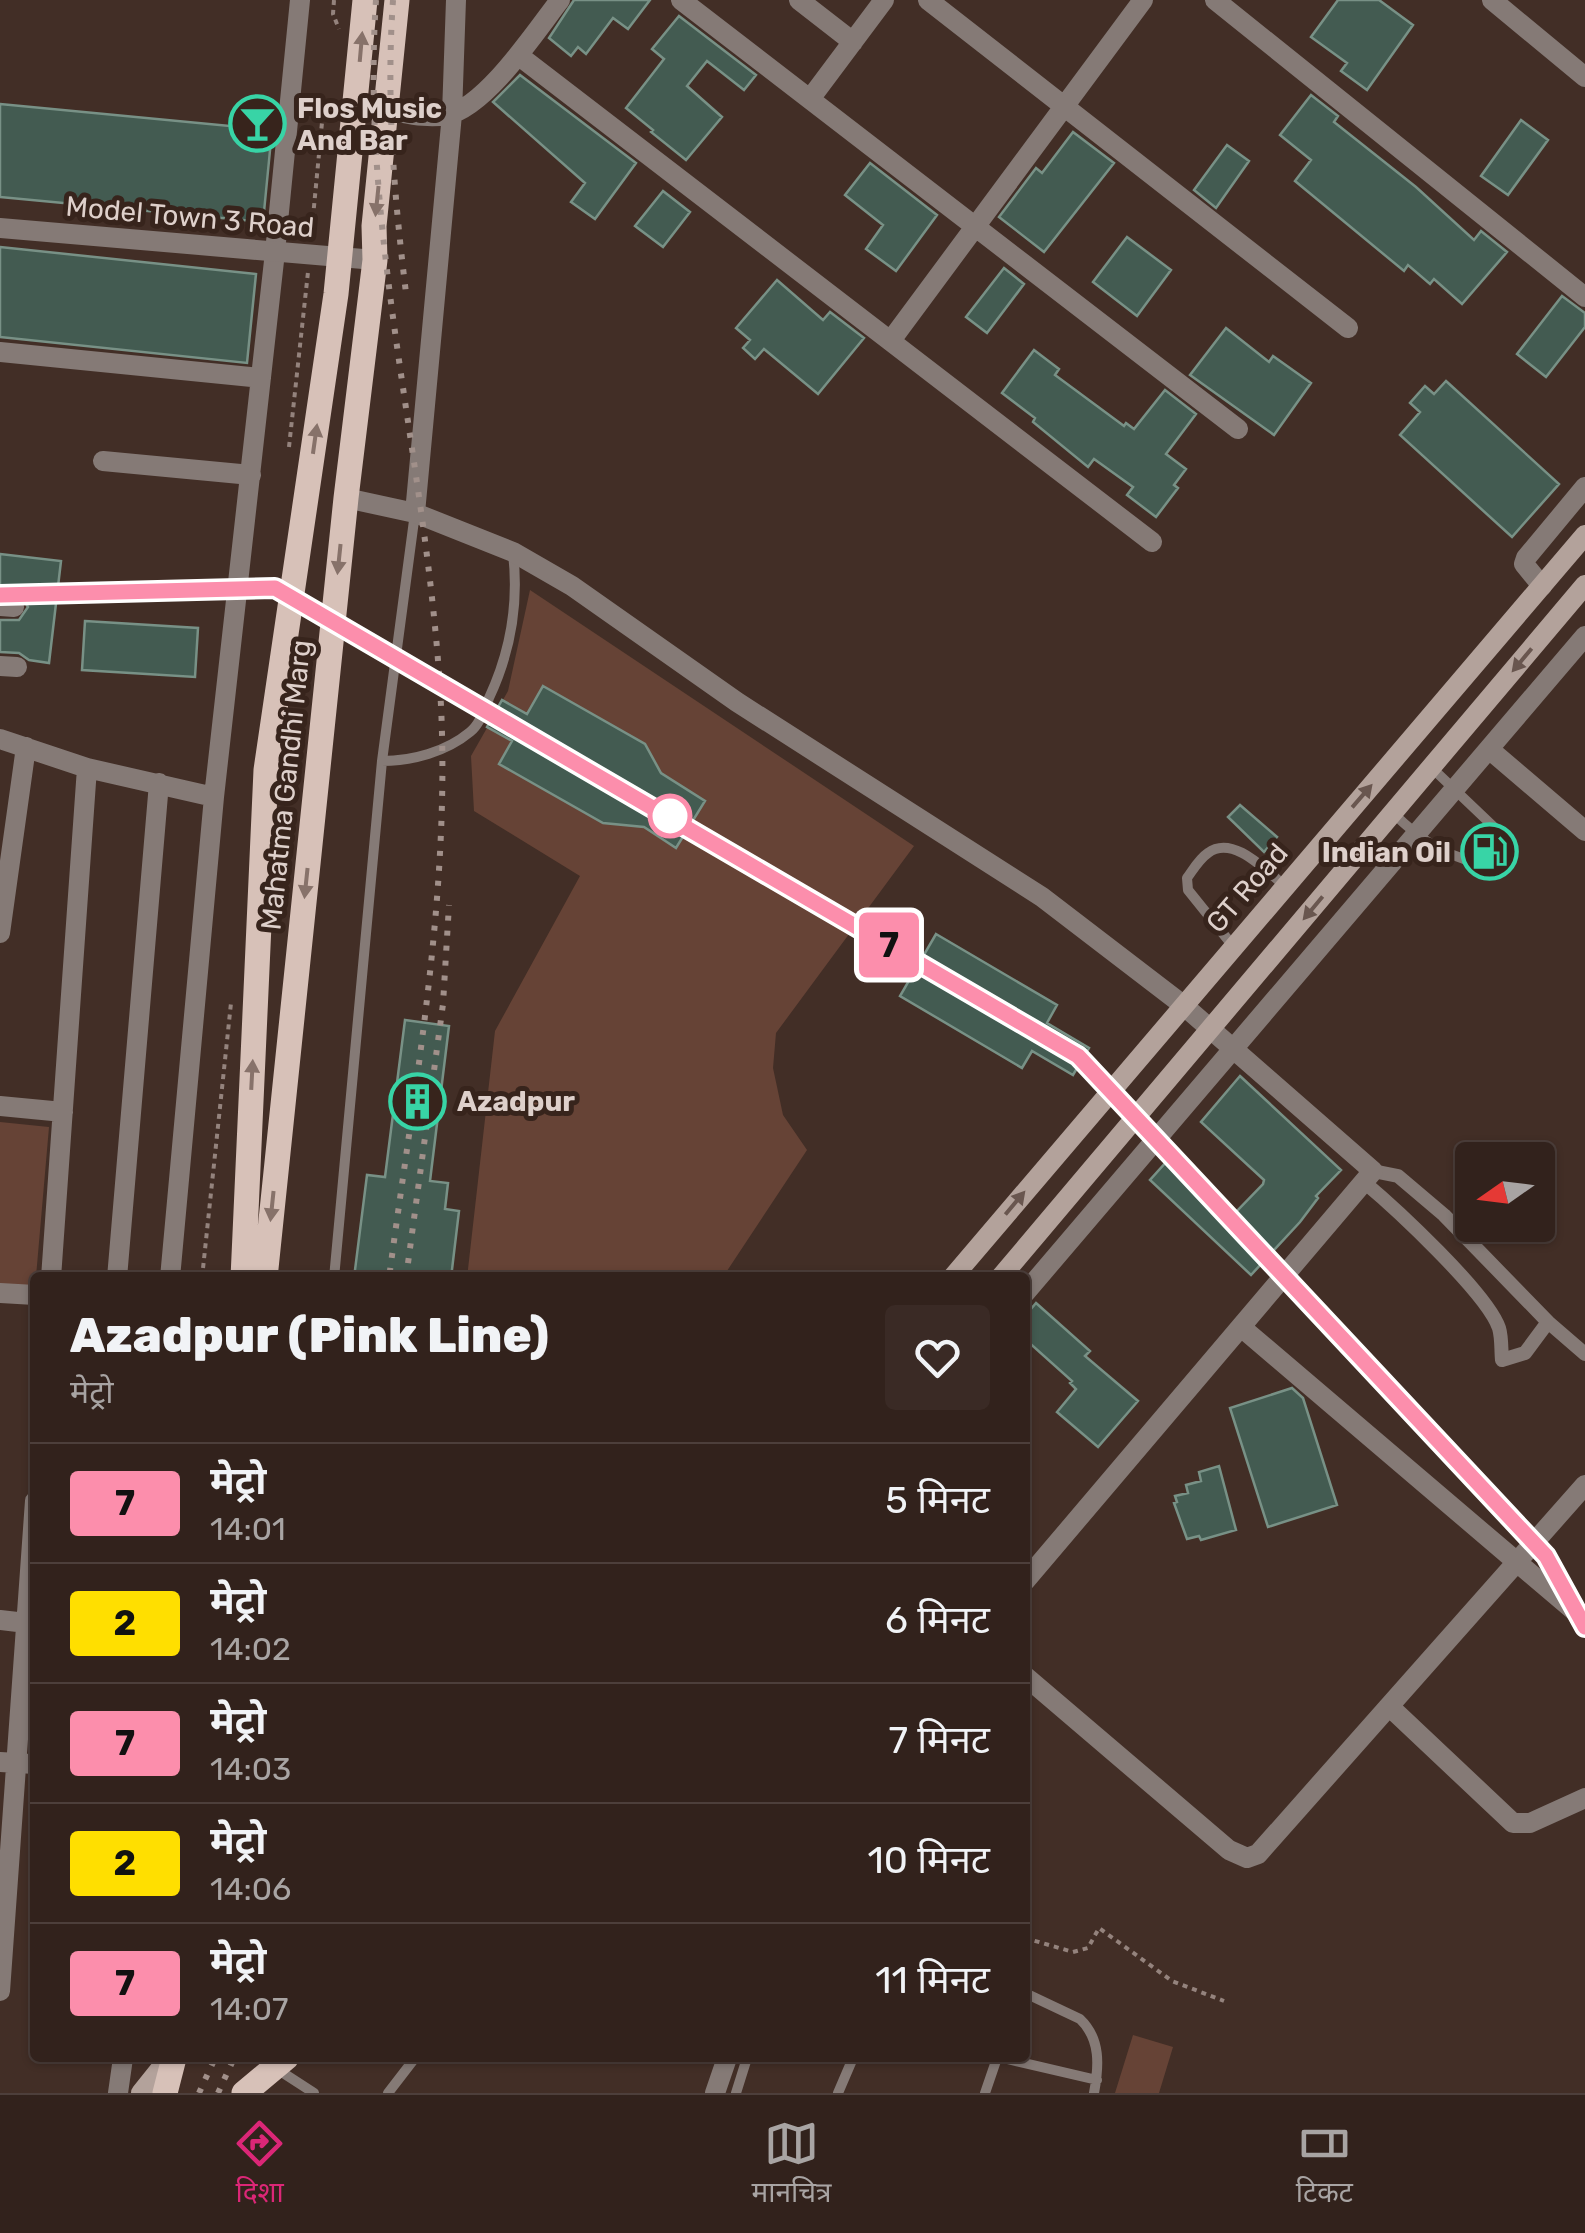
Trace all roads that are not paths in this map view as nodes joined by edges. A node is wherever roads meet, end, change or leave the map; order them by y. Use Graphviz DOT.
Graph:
graph roads {
  1 [pos="300,0"];
  2 [pos="365,0"];
  3 [pos="397,0"];
  4 [pos="456,0"];
  5 [pos="560,0"];
  6 [pos="681,0"];
  7 [pos="799,0"];
  8 [pos="884,0"];
  9 [pos="928,0"];
  10 [pos="1143,0"];
  11 [pos="1215,0"];
  12 [pos="1492,0"];
  13 [pos="853,42"];
  14 [pos="518,55"];
  15 [pos="1585,76"];
  16 [pos="810,100"];
  17 [pos="1064,105"];
  18 [pos="386,110"];
  19 [pos="452,114"];
  20 [pos="976,227"];
  21 [pos="0,228"];
  22 [pos="275,252"];
  23 [pos="340,257"];
  24 [pos="375,260"];
  25 [pos="1585,297"];
  26 [pos="1348,328"];
  27 [pos="892,339"];
  28 [pos="0,352"];
  29 [pos="261,378"];
  30 [pos="1238,429"];
  31 [pos="102,461"];
  32 [pos="250,475"];
  33 [pos="1585,487"];
  34 [pos="346,498"];
  35 [pos="415,513"];
  36 [pos="1585,535"];
  37 [pos="1152,542"];
  38 [pos="513,552"];
  39 [pos="1585,585"];
  40 [pos="1542,586"];
  41 [pos="1585,636"];
  42 [pos="0,739"];
  43 [pos="26,747"];
  44 [pos="1489,749"];
  45 [pos="382,762"];
  46 [pos="88,768"];
  47 [pos="1432,768"];
  48 [pos="159,783"];
  49 [pos="1456,788"];
  50 [pos="214,796"];
  51 [pos="1394,814"];
  52 [pos="1585,831"];
  53 [pos="1416,834"];
  54 [pos="1285,886"];
  55 [pos="0,933"];
  56 [pos="1233,946"];
  57 [pos="1183,1004"];
  58 [pos="1211,1029"];
  59 [pos="1233,1049"];
  60 [pos="0,1106"];
  61 [pos="63,1112"];
  62 [pos="1369,1176"];
  63 [pos="51,1272"];
  64 [pos="118,1272"];
  65 [pos="171,1272"];
  66 [pos="243,1272"];
  67 [pos="265,1272"];
  68 [pos="335,1272"];
  69 [pos="957,1272"];
  70 [pos="1005,1272"];
  71 [pos="1030,1287"];
  72 [pos="0,1293"];
  73 [pos="30,1296"];
  74 [pos="1548,1322"];
  75 [pos="1241,1327"];
  76 [pos="1585,1354"];
  77 [pos="1585,1485"];
  78 [pos="1517,1563"];
  79 [pos="30,1569"];
  80 [pos="1030,1575"];
  81 [pos="0,1620"];
  82 [pos="1585,1620"];
  83 [pos="26,1623"];
  84 [pos="1030,1680"];
  85 [pos="1391,1708"];
  86 [pos="17,1763"];
  87 [pos="1585,1798"];
  88 [pos="0,1992"];
  89 [pos="1030,1995"];
  90 [pos="122,2062"];
  91 [pos="168,2062"];
  92 [pos="170,2062"];
  93 [pos="412,2062"];
  94 [pos="726,2062"];
  95 [pos="746,2062"];
  96 [pos="852,2062"];
  97 [pos="998,2062"];
  98 [pos="1017,2062"];
  99 [pos="281,2063"];
  100 [pos="1096,2080"];
  101 [pos="118,2093"];
  102 [pos="142,2093"];
  103 [pos="165,2093"];
  104 [pos="244,2093"];
  105 [pos="262,2093"];
  106 [pos="314,2093"];
  107 [pos="388,2093"];
  108 [pos="715,2093"];
  109 [pos="736,2093"];
  110 [pos="838,2093"];
  111 [pos="985,2093"];
  112 [pos="1094,2093"];
  1 -- 22 [label="street"];
  23 -- 2 [label="main road, Mahatma Gandhi Marg, one-way"];
  3 -- 18 [label="main road, Mahatma Gandhi Marg"];
  4 -- 19 [label="street"];
  5 -- 14 [label="street"];
  6 -- 16 [label="street"];
  7 -- 13 [label="street"];
  8 -- 13 [label="street"];
  9 -- 17 [label="street"];
  10 -- 17 [label="street"];
  11 -- 25 [label="street"];
  12 -- 15 [label="street"];
  13 -- 16 [label="street"];
  14 -- 19 [label="street"];
  14 -- 27 [label="street"];
  16 -- 20 [label="street"];
  17 -- 20 [label="street"];
  17 -- 26 [label="street"];
  18 -- 19 [label="street"];
  18 -- 24 [label="main road, Mahatma Gandhi Marg, one-way"];
  19 -- 35 [label="street"];
  20 -- 27 [label="street"];
  20 -- 30 [label="street"];
  21 -- 22 [label="street, Model Town 3 Road"];
  22 -- 23 [label="street, Model Town 3 Road"];
  22 -- 29 [label="street"];
  23 -- 24 [label="street, Model Town 3 Road"];
  66 -- 23 [label="main road, Mahatma Gandhi Marg, one-way"];
  24 -- 34 [label="main road, Mahatma Gandhi Marg"];
  27 -- 37 [label="street"];
  28 -- 29 [label="street"];
  29 -- 32 [label="street"];
  31 -- 32 [label="street"];
  32 -- 50 [label="street"];
  33 -- 40 [label="street"];
  34 -- 35 [label="street"];
  34 -- 67 [label="main road, Mahatma Gandhi Marg, one-way"];
  35 -- 38 [label="street"];
  35 -- 45 [label="lane"];
  36 -- 40 [label="main road, GT Road"];
  38 -- 45 [label="lane"];
  38 -- 57 [label="street"];
  39 -- 47 [label="main road, one-way"];
  54 -- 40 [label="main road, GT Road, one-way"];
  41 -- 44 [label="street"];
  42 -- 43 [label="street"];
  43 -- 46 [label="street"];
  43 -- 55 [label="street"];
  44 -- 49 [label="street"];
  44 -- 52 [label="street"];
  45 -- 68 [label="lane"];
  46 -- 48 [label="street"];
  46 -- 61 [label="street"];
  47 -- 49 [label="lane"];
  47 -- 51 [label="main road"];
  48 -- 50 [label="street"];
  48 -- 64 [label="street"];
  49 -- 53 [label="street"];
  49 -- 53 [label="lane"];
  50 -- 65 [label="street"];
  51 -- 53 [label="lane"];
  51 -- 58 [label="main road, one-way"];
  53 -- 59 [label="street"];
  54 -- 56 [label="main road, GT Road"];
  54 -- 56 [label="lane"];
  56 -- 57 [label="main road, GT Road"];
  57 -- 58 [label="street"];
  69 -- 57 [label="main road, GT Road, one-way"];
  58 -- 59 [label="street"];
  58 -- 70 [label="main road"];
  59 -- 62 [label="street"];
  59 -- 71 [label="street"];
  60 -- 61 [label="street"];
  61 -- 63 [label="street"];
  62 -- 74 [label="street"];
  62 -- 74 [label="street"];
  62 -- 75 [label="street"];
  72 -- 73 [label="street"];
  74 -- 76 [label="street"];
  75 -- 78 [label="street"];
  75 -- 80 [label="street"];
  77 -- 78 [label="street"];
  78 -- 82 [label="street"];
  78 -- 85 [label="street"];
  79 -- 83 [label="street"];
  81 -- 83 [label="street"];
  83 -- 86 [label="street"];
  84 -- 85 [label="street"];
  85 -- 87 [label="street"];
  86 -- 88 [label="street"];
  89 -- 100 [label="lane"];
  90 -- 101 [label="street"];
  91 -- 102 [label="main road"];
  92 -- 103 [label="main road"];
  93 -- 107 [label="lane"];
  94 -- 108 [label="street"];
  95 -- 109 [label="lane"];
  96 -- 110 [label="lane"];
  97 -- 111 [label="lane"];
  98 -- 100 [label="lane"];
  99 -- 104 [label="main road"];
  99 -- 105 [label="main road"];
  99 -- 106 [label="lane"];
  100 -- 112 [label="lane"];
}
